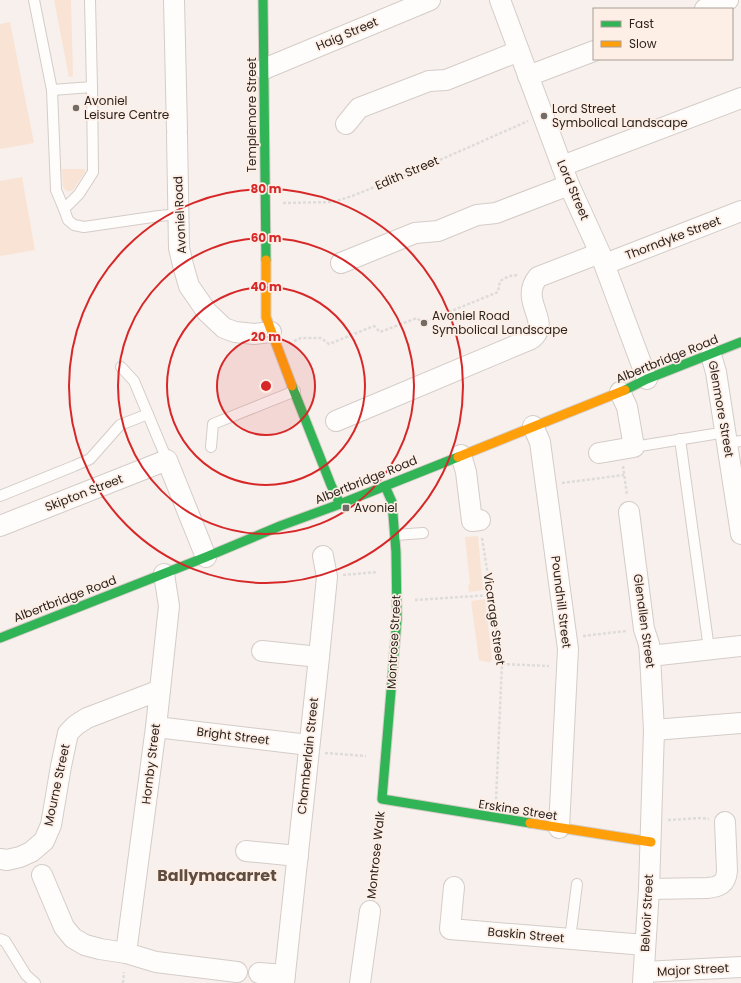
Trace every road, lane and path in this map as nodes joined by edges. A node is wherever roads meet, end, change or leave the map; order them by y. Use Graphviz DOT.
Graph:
graph roads {
  1 [pos="34,0"];
  2 [pos="90,0"];
  3 [pos="174,0"];
  4 [pos="263,0"];
  5 [pos="430,0"];
  6 [pos="500,0"];
  7 [pos="728,0"];
  8 [pos="707,8"];
  9 [pos="593,51"];
  10 [pos="519,52"];
  11 [pos="264,69"];
  12 [pos="528,76"];
  13 [pos="92,87"];
  14 [pos="52,90"];
  15 [pos="741,98"];
  16 [pos="543,114"];
  17 [pos="346,124"];
  18 [pos="562,166"];
  19 [pos="569,185"];
  20 [pos="265,203"];
  21 [pos="64,210"];
  22 [pos="741,211"];
  23 [pos="179,214"];
  24 [pos="602,258"];
  25 [pos="341,263"];
  26 [pos="538,277"];
  27 [pos="274,340"];
  28 [pos="741,342"];
  29 [pos="711,355"];
  30 [pos="121,367"];
  31 [pos="647,379"];
  32 [pos="295,391"];
  33 [pos="620,392"];
  34 [pos="148,414"];
  35 [pos="336,421"];
  36 [pos="533,426"];
  37 [pos="731,439"];
  38 [pos="680,440"];
  39 [pos="211,447"];
  40 [pos="627,448"];
  41 [pos="599,453"];
  42 [pos="461,455"];
  43 [pos="167,460"];
  44 [pos="624,476"];
  45 [pos="546,485"];
  46 [pos="385,486"];
  47 [pos="0,496"];
  48 [pos="340,504"];
  49 [pos="629,512"];
  50 [pos="480,520"];
  51 [pos="0,526"];
  52 [pos="423,533"];
  53 [pos="741,534"];
  54 [pos="395,535"];
  55 [pos="323,556"];
  56 [pos="206,557"];
  57 [pos="397,571"];
  58 [pos="164,574"];
  59 [pos="327,577"];
  60 [pos="491,595"];
  61 [pos="397,601"];
  62 [pos="644,629"];
  63 [pos="0,638"];
  64 [pos="567,638"];
  65 [pos="741,646"];
  66 [pos="708,649"];
  67 [pos="262,652"];
  68 [pos="650,656"];
  69 [pos="319,657"];
  70 [pos="502,664"];
  71 [pos="567,667"];
  72 [pos="160,690"];
  73 [pos="741,723"];
  74 [pos="156,727"];
  75 [pos="654,730"];
  76 [pos="309,745"];
  77 [pos="385,758"];
  78 [pos="382,799"];
  79 [pos="496,818"];
  80 [pos="651,821"];
  81 [pos="725,822"];
  82 [pos="559,828"];
  83 [pos="651,842"];
  84 [pos="246,851"];
  85 [pos="298,856"];
  86 [pos="0,859"];
  87 [pos="42,875"];
  88 [pos="577,884"];
  89 [pos="454,887"];
  90 [pos="649,889"];
  91 [pos="370,911"];
  92 [pos="0,939"];
  93 [pos="570,939"];
  94 [pos="645,945"];
  95 [pos="126,953"];
  96 [pos="237,972"];
  97 [pos="259,973"];
  98 [pos="732,973"];
  99 [pos="644,978"];
  100 [pos="284,979"];
  101 [pos="35,983"];
  102 [pos="360,983"];
  1 -- 14 [label="lane"];
  2 -- 13 [label="lane"];
  3 -- 23 [label="street, Avoniel Road"];
  4 -- 11 [label="street, Templemore Street"];
  5 -- 11 [label="street, Haig Street"];
  6 -- 10 [label="street, Lord Street"];
  7 -- 8 [label="street"];
  9 -- 12 [label="street"];
  10 -- 12 [label="street, Lord Street"];
  10 -- 17 [label="street"];
  11 -- 20 [label="street, Templemore Street"];
  12 -- 16 [label="street, Lord Street"];
  13 -- 14 [label="lane"];
  13 -- 21 [label="lane"];
  14 -- 21 [label="lane"];
  15 -- 18 [label="street"];
  16 -- 18 [label="street, Lord Street"];
  16 -- 20 [label="path, Edith Street"];
  18 -- 19 [label="street, Lord Street"];
  19 -- 24 [label="street, Lord Street"];
  19 -- 25 [label="street"];
  20 -- 27 [label="street, Templemore Street"];
  21 -- 23 [label="lane"];
  22 -- 24 [label="street, Thorndyke Street"];
  23 -- 27 [label="street, Avoniel Road"];
  24 -- 26 [label="street, Thorndyke Street"];
  24 -- 31 [label="street, Lord Street"];
  26 -- 27 [label="path"];
  26 -- 35 [label="street"];
  27 -- 32 [label="street, Templemore Street"];
  28 -- 29 [label="street, Albertbridge Road"];
  29 -- 31 [label="street, Albertbridge Road"];
  29 -- 37 [label="street, Glenmore Street"];
  30 -- 34 [label="lane"];
  31 -- 33 [label="street, Albertbridge Road"];
  32 -- 39 [label="lane"];
  32 -- 48 [label="street, Templemore Street"];
  33 -- 36 [label="street, Albertbridge Road"];
  33 -- 40 [label="street"];
  34 -- 43 [label="lane"];
  34 -- 47 [label="lane"];
  36 -- 42 [label="street, Albertbridge Road"];
  36 -- 45 [label="street, Poundhill Street"];
  37 -- 38 [label="lane"];
  37 -- 53 [label="street, Glenmore Street"];
  38 -- 40 [label="lane"];
  38 -- 66 [label="lane"];
  40 -- 41 [label="street"];
  40 -- 44 [label="path"];
  42 -- 46 [label="street, Albertbridge Road"];
  42 -- 50 [label="street"];
  43 -- 51 [label="street, Skipton Street"];
  43 -- 56 [label="street"];
  44 -- 45 [label="path"];
  44 -- 49 [label="path"];
  45 -- 64 [label="street, Poundhill Street"];
  46 -- 48 [label="street, Albertbridge Road"];
  46 -- 54 [label="street, Montrose Street"];
  48 -- 56 [label="street, Albertbridge Road"];
  49 -- 62 [label="street, Glenallen Street"];
  50 -- 60 [label="path, Vicarage Street"];
  52 -- 54 [label="lane"];
  54 -- 57 [label="street, Montrose Street"];
  55 -- 59 [label="street, Chamberlain Street"];
  56 -- 58 [label="street, Albertbridge Road"];
  57 -- 59 [label="path"];
  57 -- 61 [label="street, Montrose Street"];
  58 -- 63 [label="street, Albertbridge Road"];
  58 -- 72 [label="street, Hornby Street"];
  59 -- 69 [label="street, Chamberlain Street"];
  60 -- 61 [label="path"];
  60 -- 70 [label="path, Vicarage Street"];
  61 -- 77 [label="street, Montrose Street"];
  62 -- 64 [label="path"];
  62 -- 68 [label="street, Glenallen Street"];
  64 -- 71 [label="street, Poundhill Street"];
  65 -- 66 [label="street"];
  66 -- 68 [label="street"];
  67 -- 69 [label="street"];
  68 -- 75 [label="street, Glenallen Street"];
  69 -- 76 [label="street, Chamberlain Street"];
  70 -- 71 [label="path"];
  70 -- 79 [label="path, Vicarage Street"];
  71 -- 82 [label="street, Poundhill Street"];
  72 -- 74 [label="street, Hornby Street"];
  72 -- 86 [label="street, Mourne Street"];
  73 -- 75 [label="street"];
  74 -- 76 [label="street, Bright Street"];
  74 -- 95 [label="street, Hornby Street"];
  75 -- 80 [label="street, Glenallen Street"];
  76 -- 77 [label="path"];
  76 -- 85 [label="street, Chamberlain Street"];
  77 -- 78 [label="street, Montrose Street"];
  78 -- 79 [label="street, Erskine Street"];
  78 -- 91 [label="path, Montrose Walk"];
  79 -- 82 [label="street, Erskine Street"];
  80 -- 81 [label="path"];
  80 -- 83 [label="street, Glenallen Street"];
  81 -- 90 [label="street"];
  82 -- 83 [label="street, Erskine Street"];
  83 -- 90 [label="street, Belvoir Street"];
  84 -- 85 [label="street"];
  85 -- 100 [label="street, Chamberlain Street"];
  87 -- 95 [label="street"];
  88 -- 93 [label="lane"];
  89 -- 93 [label="street, Baskin Street"];
  90 -- 94 [label="street, Belvoir Street"];
  91 -- 102 [label="street"];
  92 -- 101 [label="lane"];
  93 -- 94 [label="street, Baskin Street"];
  94 -- 99 [label="street, Belvoir Street"];
  95 -- 96 [label="street"];
  97 -- 100 [label="street, Chamberlain Street"];
  98 -- 99 [label="street, Major Street"];
}
